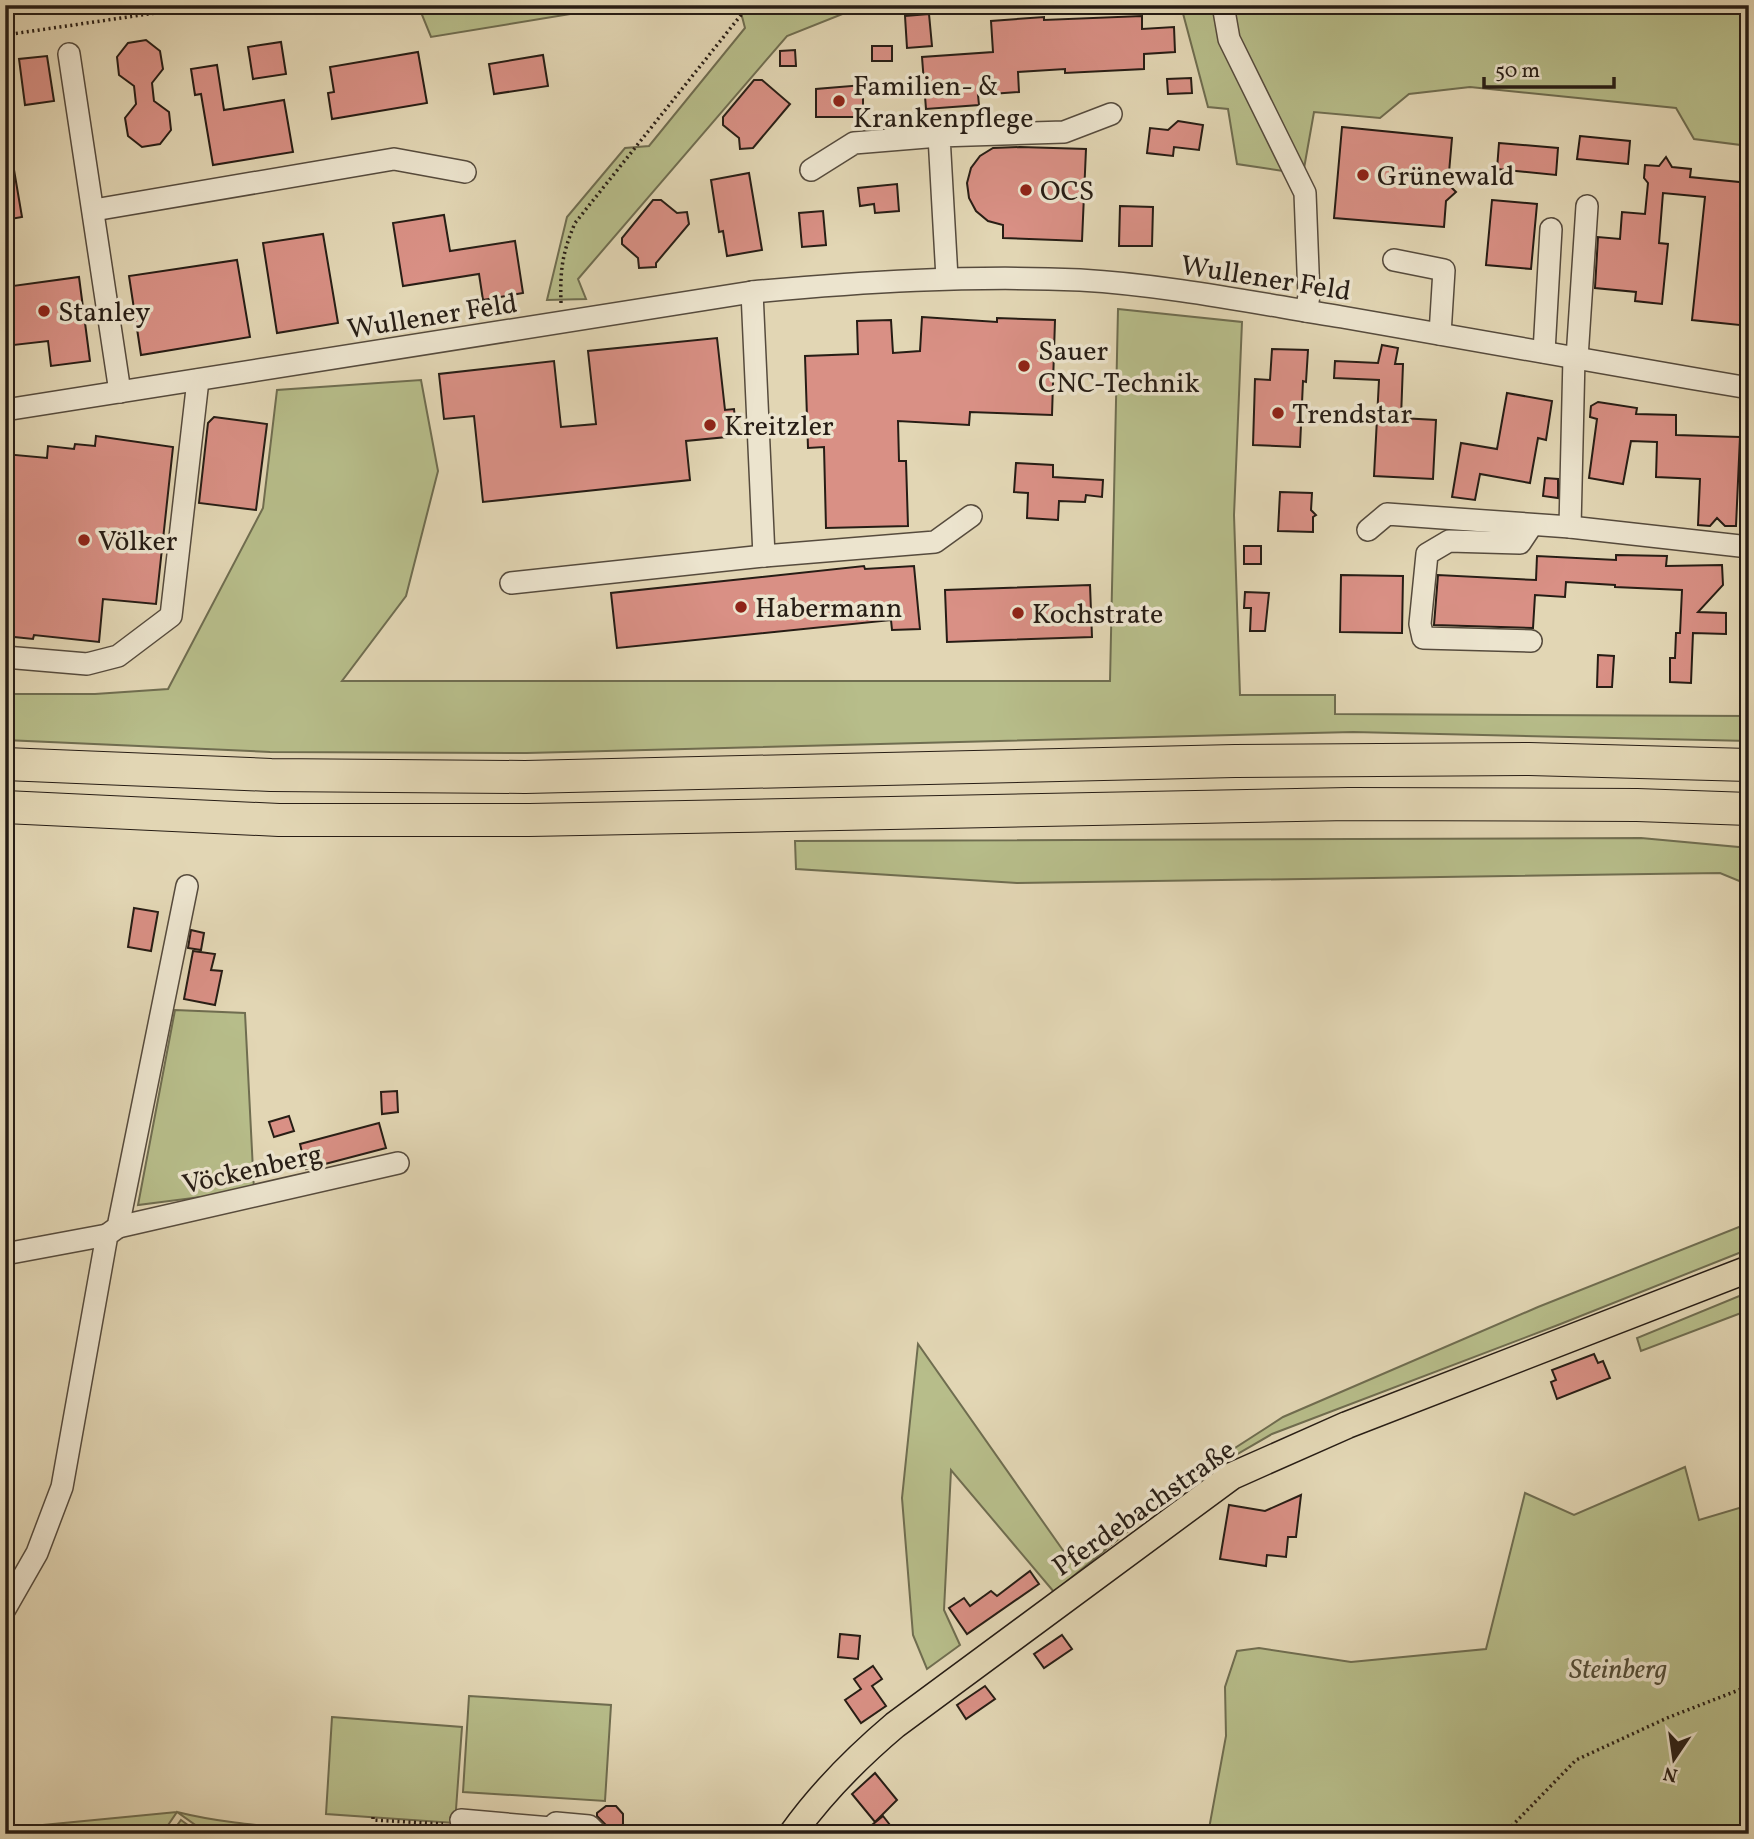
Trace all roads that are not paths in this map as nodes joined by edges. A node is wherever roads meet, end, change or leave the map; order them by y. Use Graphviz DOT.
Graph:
graph roads {
  1 [pos="1223,5"];
  2 [pos="69,54"];
  3 [pos="1111,114"];
  4 [pos="939,136"];
  5 [pos="810,170"];
  6 [pos="465,172"];
  7 [pos="1587,206"];
  8 [pos="94,210"];
  9 [pos="1551,229"];
  10 [pos="1394,260"];
  11 [pos="947,278"];
  12 [pos="752,292"];
  13 [pos="1306,311"];
  14 [pos="1440,334"];
  15 [pos="1544,352"];
  16 [pos="1576,358"];
  17 [pos="198,380"];
  18 [pos="1749,388"];
  19 [pos="120,393"];
  20 [pos="5,411"];
  21 [pos="971,516"];
  22 [pos="1532,525"];
  23 [pos="1570,527"];
  24 [pos="1368,530"];
  25 [pos="1749,547"];
  26 [pos="764,556"];
  27 [pos="511,583"];
  28 [pos="1531,641"];
  29 [pos="5,657"];
  30 [pos="5,764"];
  31 [pos="1749,765"];
  32 [pos="1637,805"];
  33 [pos="5,807"];
  34 [pos="1749,809"];
  35 [pos="1749,831"];
  36 [pos="187,886"];
  37 [pos="398,1163"];
  38 [pos="112,1231"];
  39 [pos="5,1254"];
  40 [pos="1749,1269"];
  41 [pos="5,1609"];
  42 [pos="461,1820"];
  43 [pos="597,1834"];
  44 [pos="792,1834"];
  1 -- 13 [label="street"];
  2 -- 8 [label="street"];
  3 -- 4 [label="street"];
  4 -- 5 [label="street"];
  4 -- 11 [label="street"];
  6 -- 8 [label="street"];
  7 -- 16 [label="street"];
  8 -- 19 [label="street"];
  9 -- 15 [label="street"];
  10 -- 14 [label="street"];
  11 -- 12 [label="street, Wullener Feld"];
  11 -- 13 [label="street, Wullener Feld"];
  12 -- 17 [label="street, Wullener Feld"];
  12 -- 26 [label="street"];
  13 -- 14 [label="street, Wullener Feld"];
  14 -- 15 [label="street, Wullener Feld"];
  15 -- 16 [label="street, Wullener Feld"];
  16 -- 18 [label="street, Wullener Feld"];
  16 -- 23 [label="street"];
  17 -- 19 [label="street, Wullener Feld"];
  17 -- 29 [label="street"];
  19 -- 20 [label="street, Wullener Feld"];
  21 -- 26 [label="street"];
  22 -- 23 [label="street"];
  22 -- 24 [label="street"];
  22 -- 28 [label="street"];
  23 -- 25 [label="street"];
  26 -- 27 [label="street"];
  30 -- 31 [label="highway"];
  32 -- 33 [label="highway"];
  32 -- 34 [label="highway"];
  32 -- 35 [label="highway"];
  36 -- 38 [label="street"];
  37 -- 38 [label="street, Vöckenberg"];
  38 -- 39 [label="street, Vöckenberg"];
  38 -- 41 [label="street"];
  40 -- 44 [label="main road, Pferdebachstraße"];
  42 -- 43 [label="street"];
}
